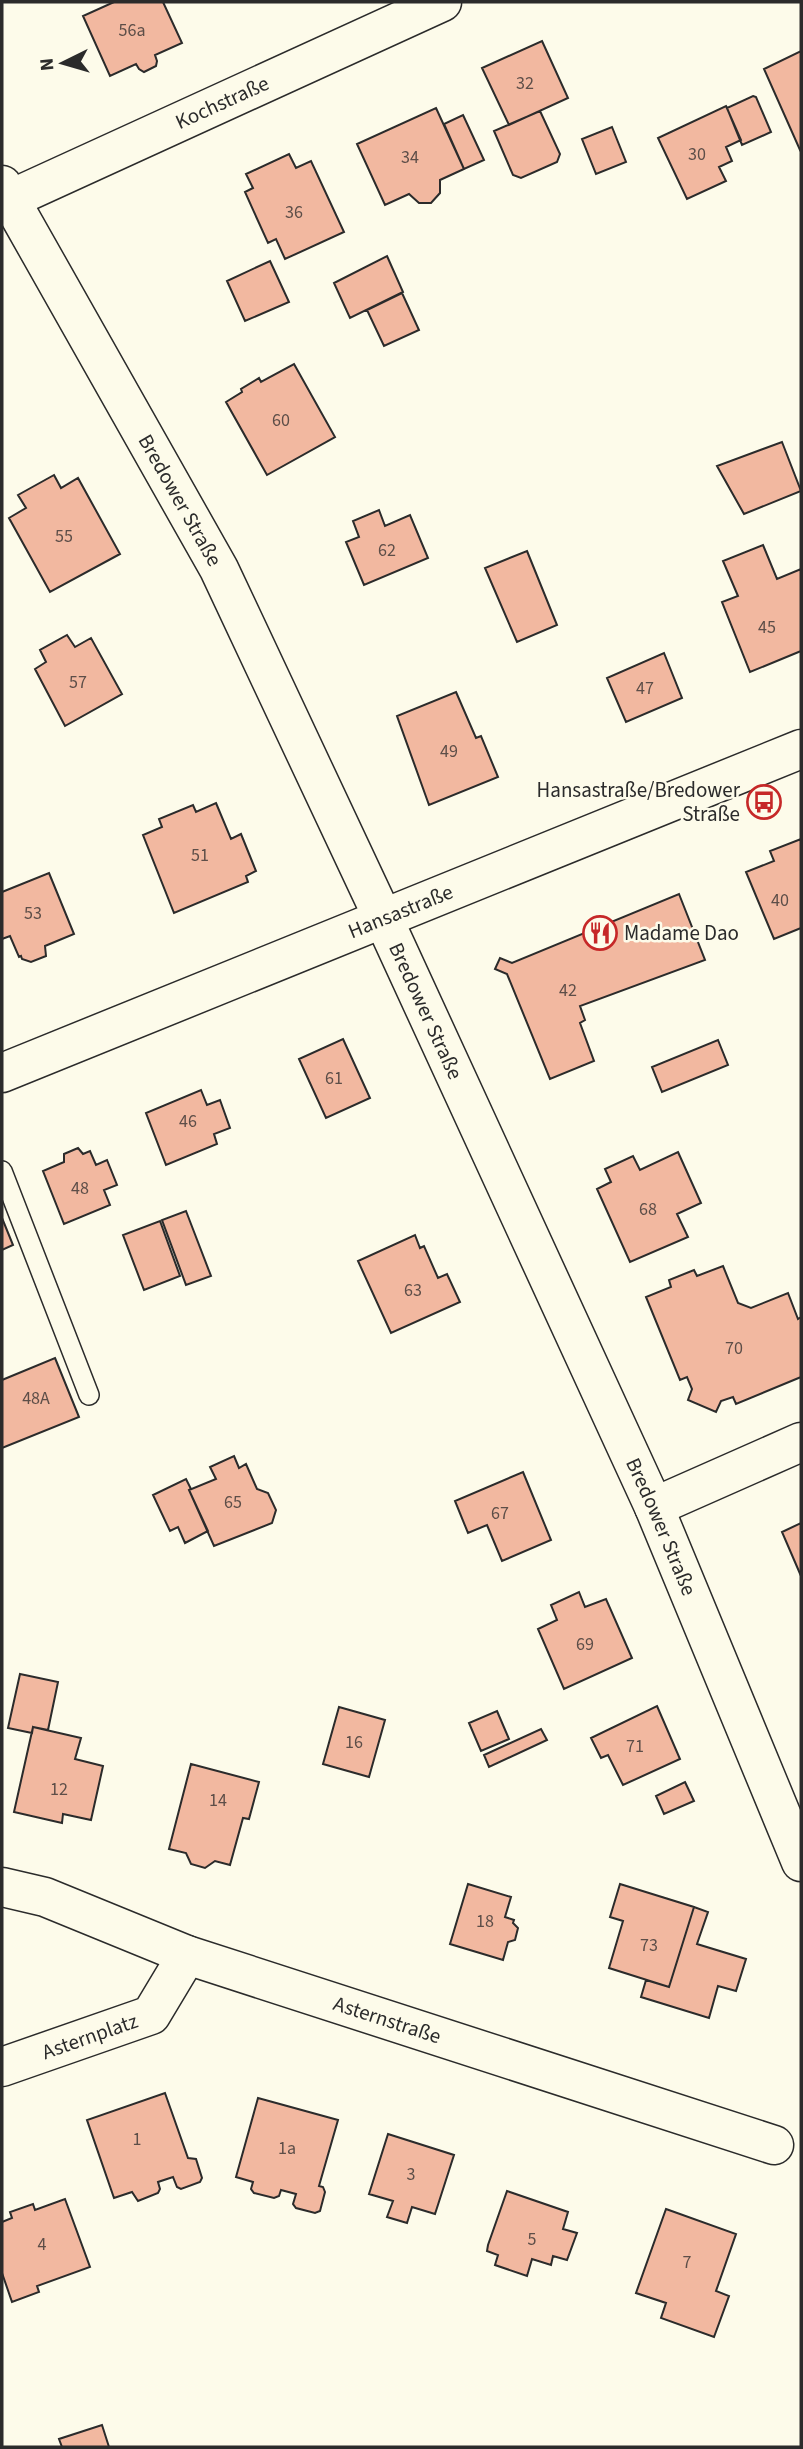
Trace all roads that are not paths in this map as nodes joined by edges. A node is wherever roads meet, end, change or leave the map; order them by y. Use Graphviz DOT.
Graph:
graph roads {
  1 [pos="442,2"];
  2 [pos="4,196"];
  3 [pos="801,749"];
  4 [pos="383,918"];
  5 [pos="2,1073"];
  6 [pos="2,1171"];
  7 [pos="89,1395"];
  8 [pos="801,1442"];
  9 [pos="654,1507"];
  10 [pos="801,1861"];
  11 [pos="2,1887"];
  12 [pos="187,1955"];
  13 [pos="2,2067"];
  14 [pos="774,2145"];
  1 -- 2 [label="street, Kochstraße"];
  2 -- 4 [label="street, Bredower Straße"];
  3 -- 4 [label="street, Hansastraße"];
  4 -- 5 [label="street, Hansastraße"];
  4 -- 9 [label="street, Bredower Straße"];
  6 -- 7 [label="lane"];
  8 -- 9 [label="street"];
  9 -- 10 [label="street, Bredower Straße"];
  11 -- 12 [label="street, Asternstraße"];
  12 -- 13 [label="street, Asternplatz"];
  12 -- 14 [label="street, Asternstraße"];
}
